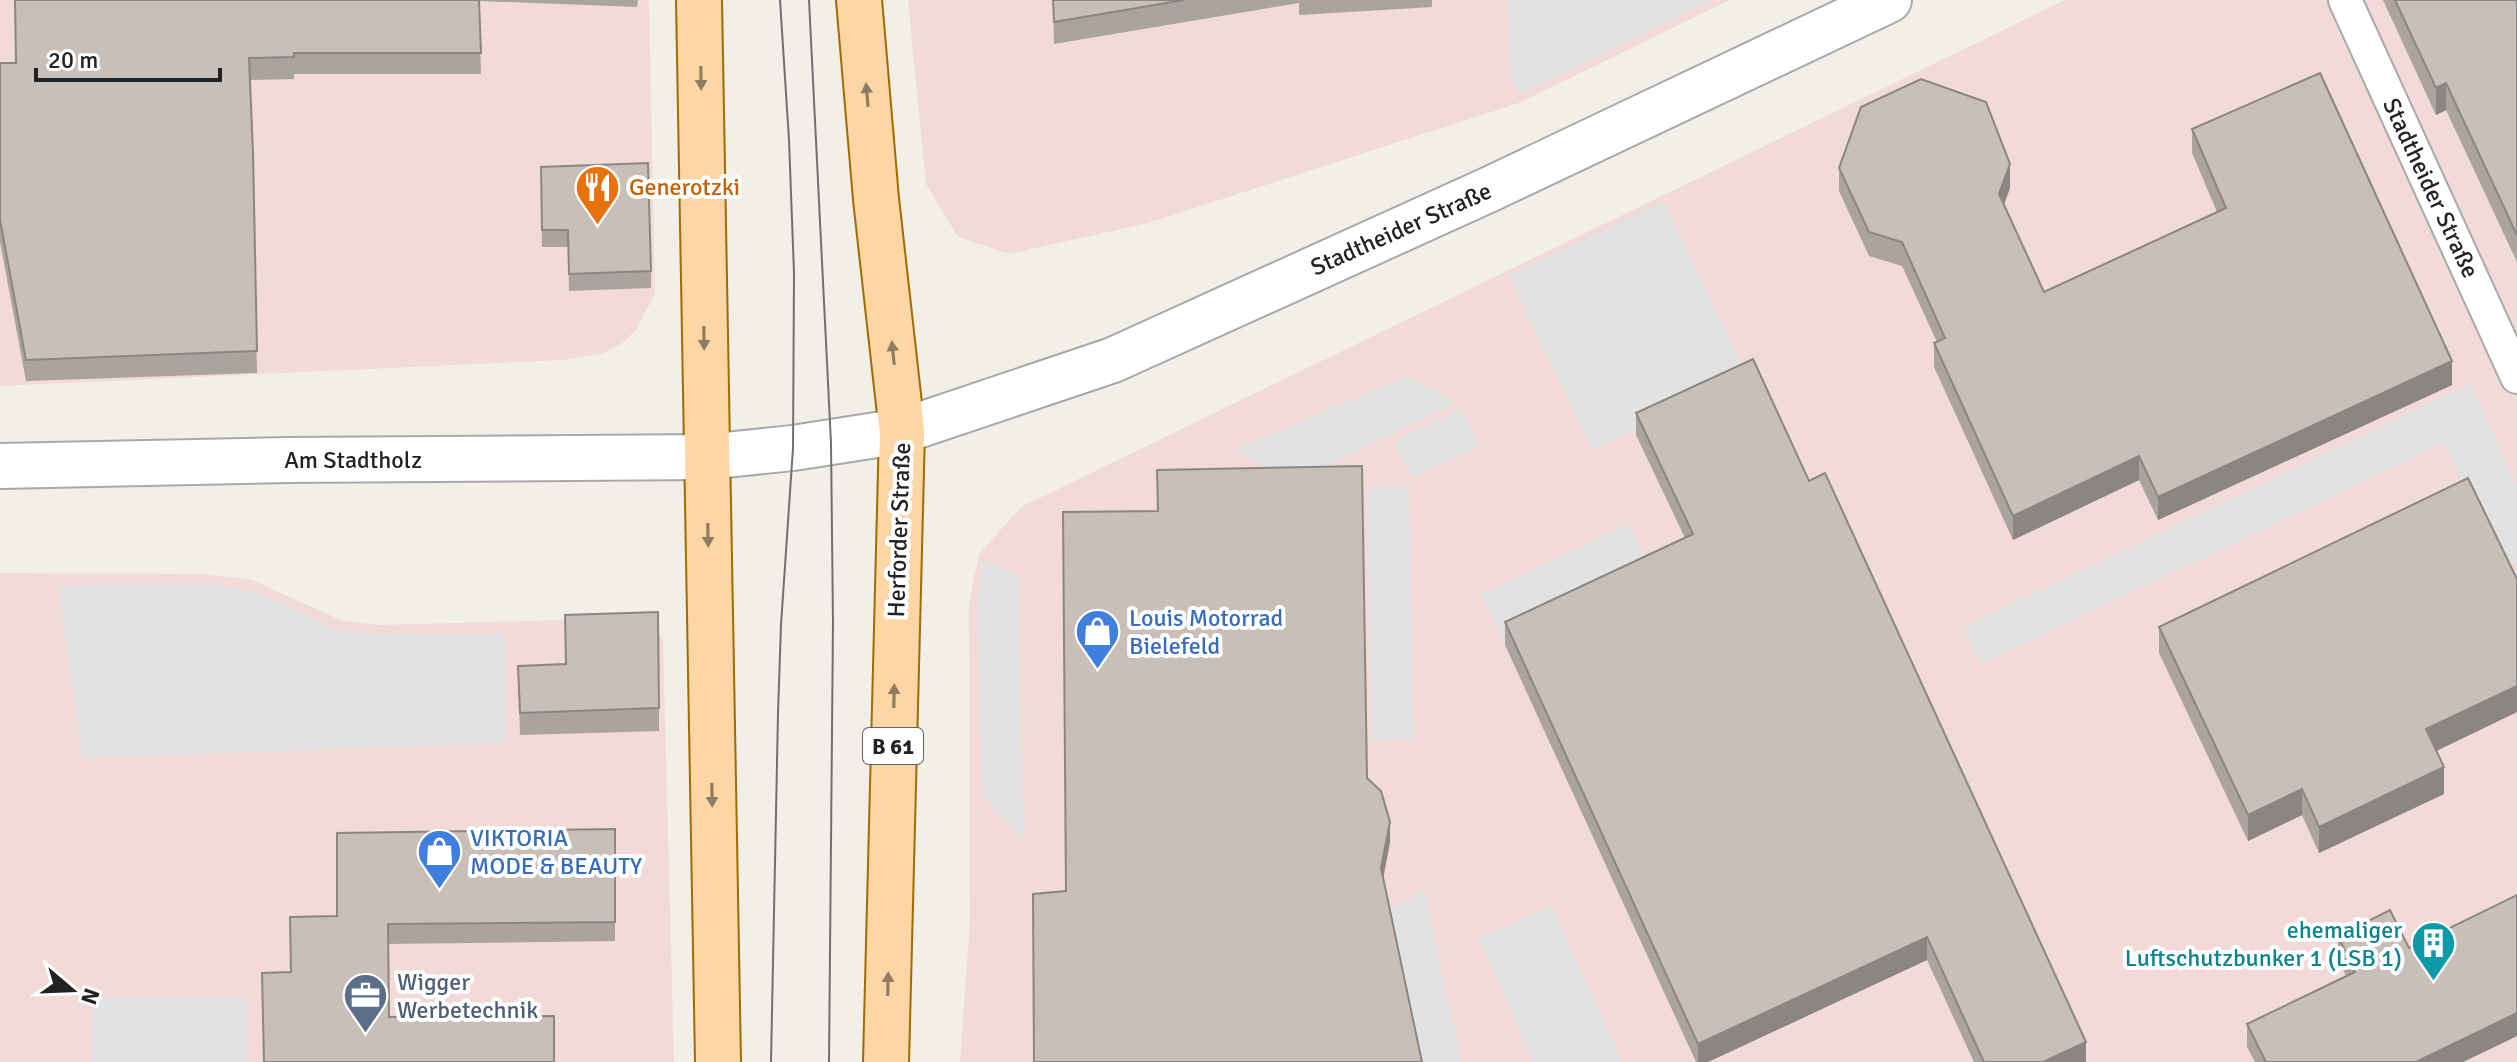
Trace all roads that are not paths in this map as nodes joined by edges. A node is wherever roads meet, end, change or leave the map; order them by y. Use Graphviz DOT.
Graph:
graph roads {
  1 [pos="699,0"];
  2 [pos="859,0"];
  3 [pos="1889,0"];
  4 [pos="2345,0"];
  5 [pos="2517,377"];
  6 [pos="902,431"];
  7 [pos="706,457"];
  8 [pos="0,466"];
  9 [pos="718,1062"];
  10 [pos="886,1062"];
  1 -- 7 [label="main road, one-way"];
  6 -- 2 [label="main road, Herforder Straße / B 61, one-way"];
  3 -- 6 [label="street, Stadtheider Straße"];
  4 -- 5 [label="lane, Stadtheider Straße"];
  6 -- 7 [label="street, Stadtheider Straße"];
  10 -- 6 [label="main road, Herforder Straße / B 61, one-way"];
  7 -- 8 [label="street, Am Stadtholz"];
  7 -- 9 [label="main road, one-way"];
}
